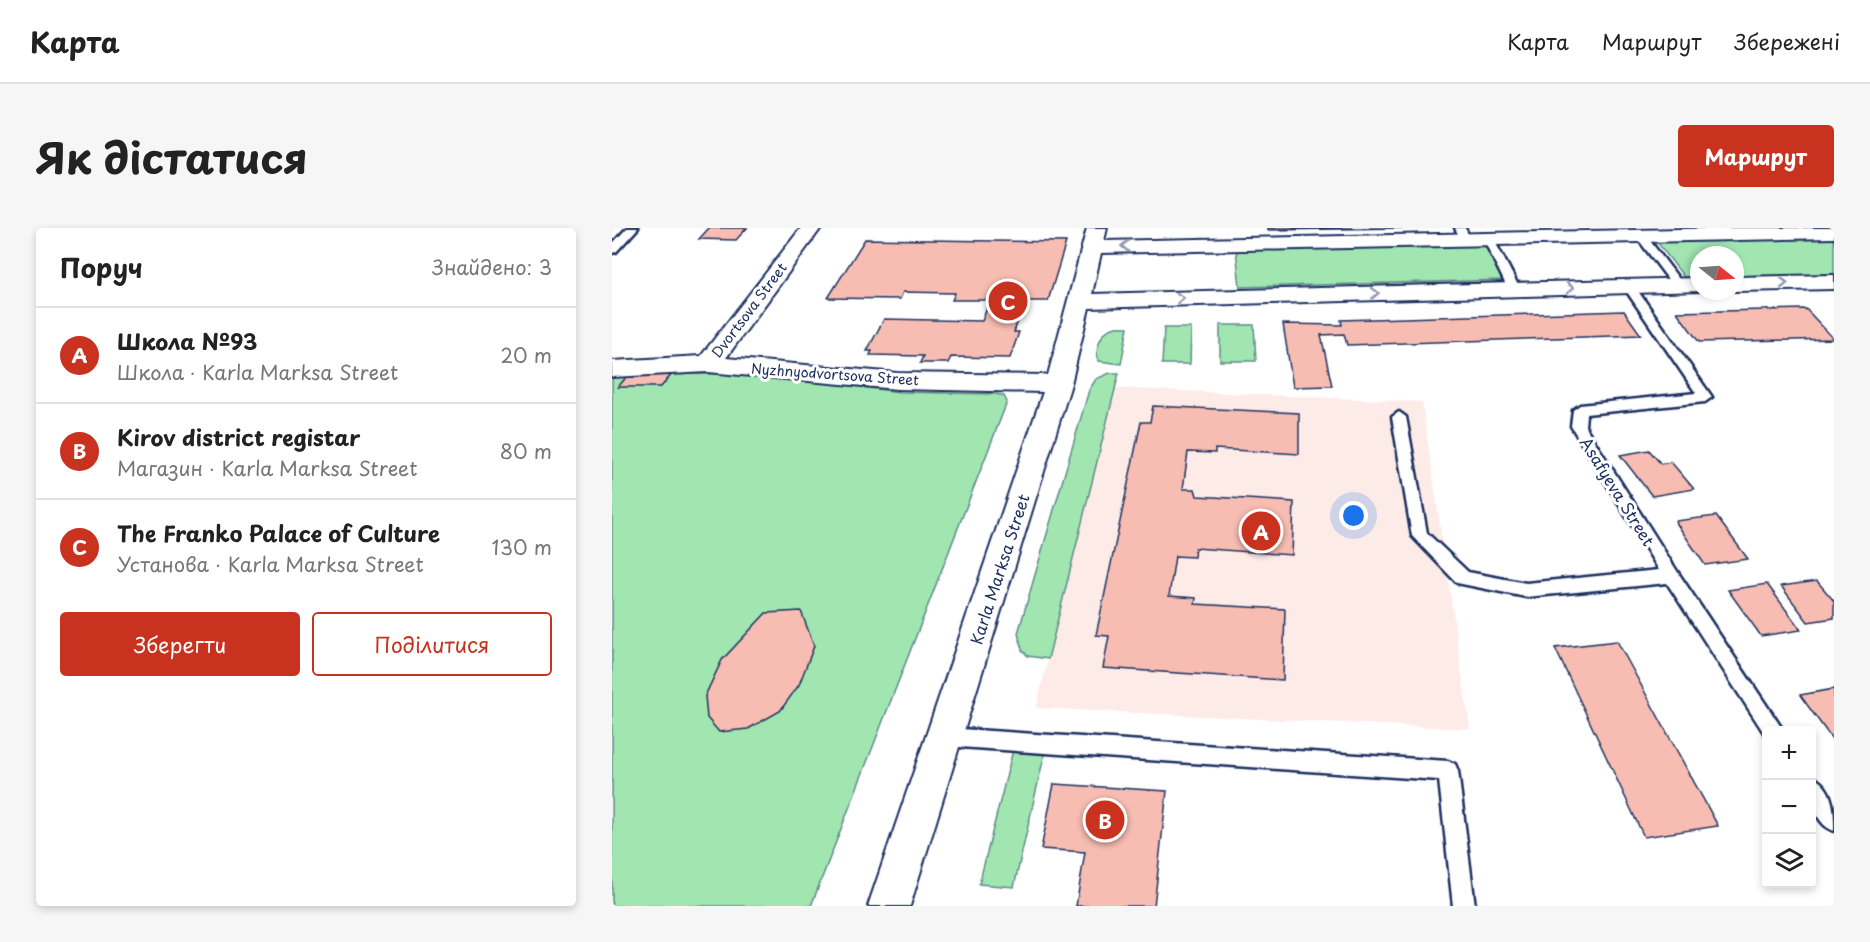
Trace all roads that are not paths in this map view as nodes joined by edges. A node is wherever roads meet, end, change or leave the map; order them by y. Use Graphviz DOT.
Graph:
graph roads {
  1 [pos="633,228"];
  2 [pos="811,228"];
  3 [pos="1737,230"];
  4 [pos="1834,232"];
  5 [pos="1462,233"];
  6 [pos="1640,235"];
  7 [pos="1095,238"];
  8 [pos="1488,238"];
  9 [pos="612,250"];
  10 [pos="1834,282"];
  11 [pos="1744,284"];
  12 [pos="1689,285"];
  13 [pos="1629,286"];
  14 [pos="1514,289"];
  15 [pos="1080,301"];
  16 [pos="708,364"];
  17 [pos="612,369"];
  18 [pos="1058,384"];
  19 [pos="1399,417"];
  20 [pos="1671,576"];
  21 [pos="1771,726"];
  22 [pos="945,737"];
  23 [pos="1816,794"];
  24 [pos="1834,821"];
  25 [pos="889,906"];
  26 [pos="1464,906"];
  1 -- 9 [label="lane"];
  2 -- 16 [label="street, Dvortsova Street"];
  3 -- 4 [label="street"];
  3 -- 6 [label="street"];
  5 -- 7 [label="street, one-way"];
  5 -- 8 [label="street"];
  6 -- 8 [label="street"];
  6 -- 12 [label="lane"];
  7 -- 15 [label="street, Karla Marksa Street"];
  8 -- 14 [label="lane"];
  11 -- 10 [label="street, one-way"];
  12 -- 13 [label="street"];
  14 -- 13 [label="street, one-way"];
  13 -- 20 [label="lane, Asafyeva Street"];
  15 -- 14 [label="street, one-way"];
  15 -- 18 [label="street, Karla Marksa Street"];
  16 -- 17 [label="street, Nyzhnyodvortsova Street"];
  16 -- 18 [label="street, Nyzhnyodvortsova Street"];
  18 -- 22 [label="street, Karla Marksa Street"];
  19 -- 20 [label="lane"];
  20 -- 21 [label="lane, Asafyeva Street"];
  22 -- 25 [label="street, Karla Marksa Street"];
  22 -- 26 [label="lane"];
  23 -- 24 [label="lane"];
}
